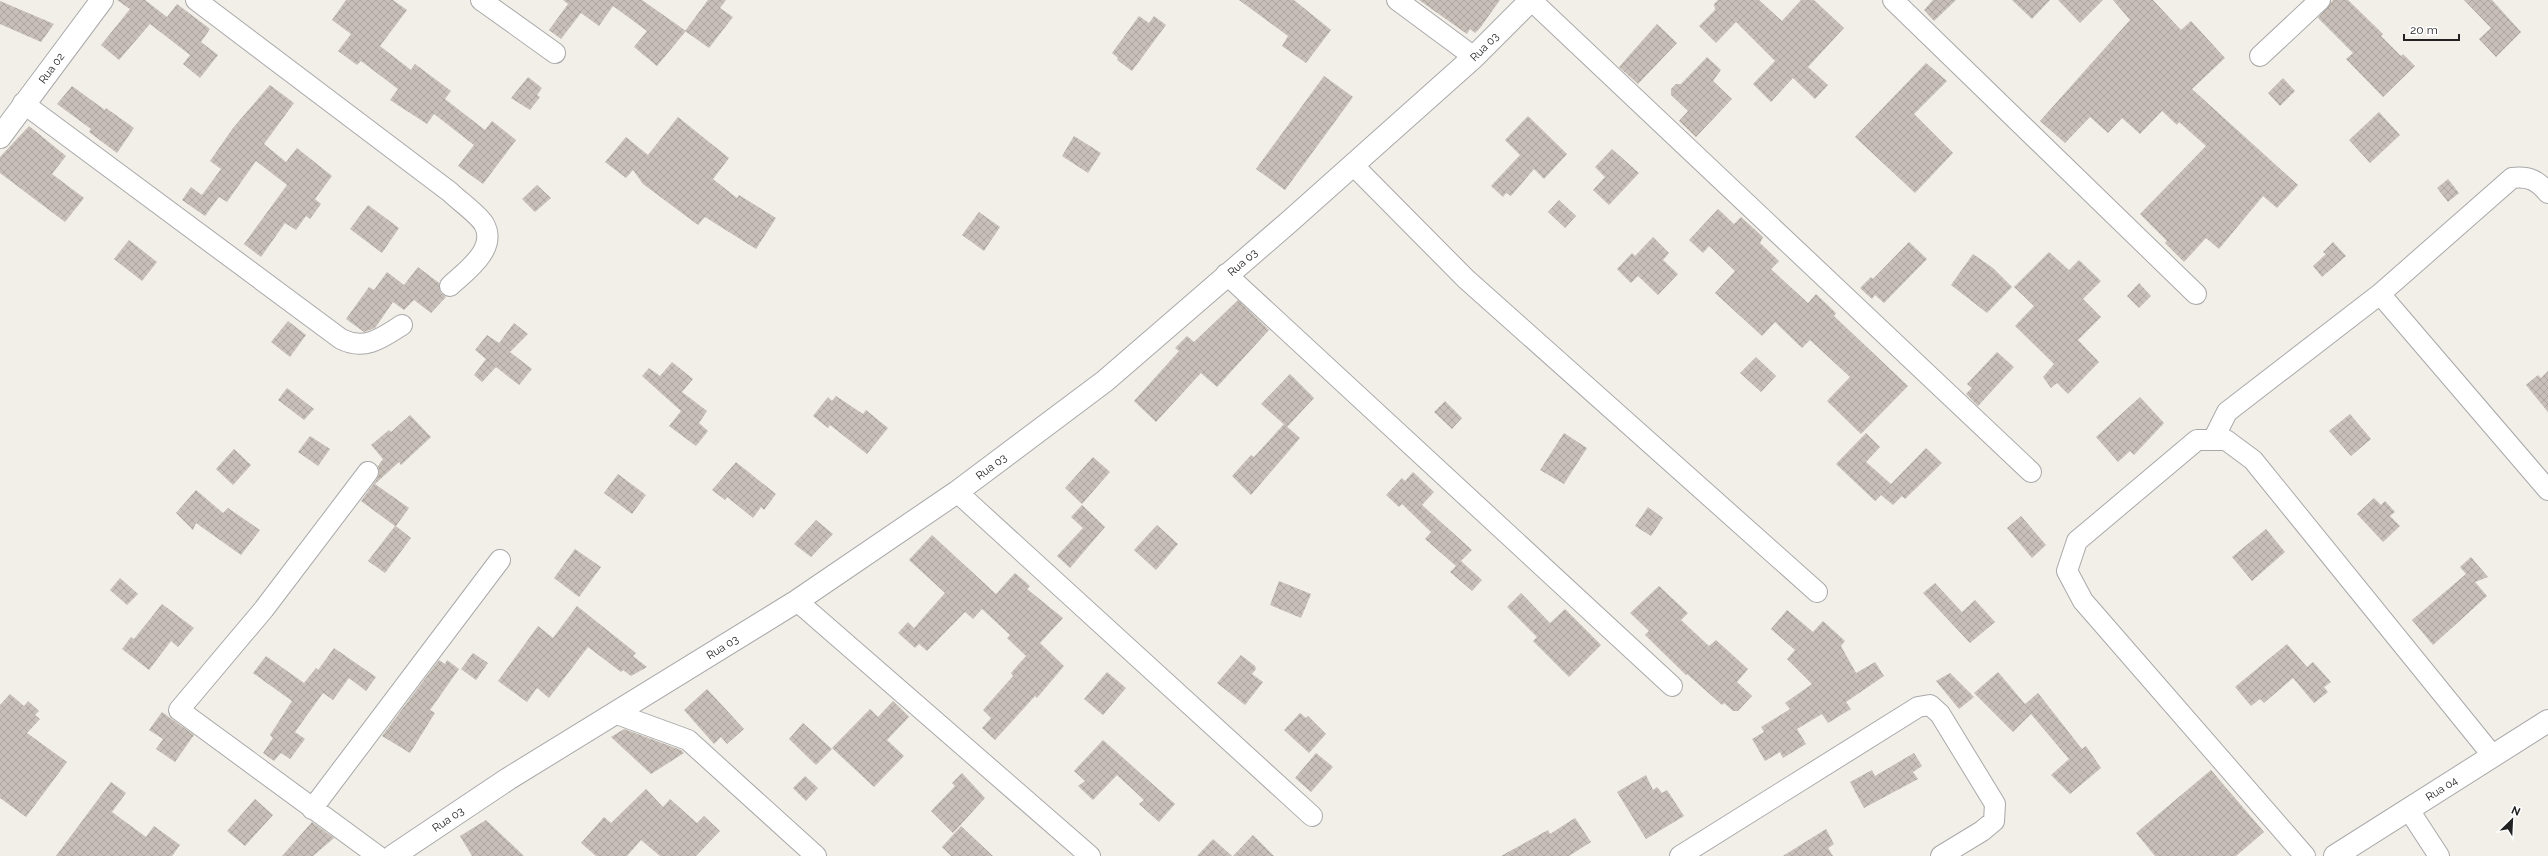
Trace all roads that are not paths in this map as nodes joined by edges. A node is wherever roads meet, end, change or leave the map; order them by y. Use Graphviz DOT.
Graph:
graph roads {
  1 [pos="102,0"];
  2 [pos="196,0"];
  3 [pos="481,0"];
  4 [pos="1397,0"];
  5 [pos="1531,0"];
  6 [pos="1893,0"];
  7 [pos="2320,0"];
  8 [pos="555,53"];
  9 [pos="2260,56"];
  10 [pos="1474,57"];
  11 [pos="23,103"];
  12 [pos="0,137"];
  13 [pos="1353,165"];
  14 [pos="2548,193"];
  15 [pos="1226,274"];
  16 [pos="450,286"];
  17 [pos="2196,294"];
  18 [pos="2380,294"];
  19 [pos="402,325"];
  20 [pos="2213,440"];
  21 [pos="368,472"];
  22 [pos="2031,472"];
  23 [pos="2548,490"];
  24 [pos="957,492"];
  25 [pos="500,560"];
  26 [pos="1817,592"];
  27 [pos="797,601"];
  28 [pos="1672,686"];
  29 [pos="617,714"];
  30 [pos="2548,721"];
  31 [pos="2492,756"];
  32 [pos="312,809"];
  33 [pos="2409,810"];
  34 [pos="1312,816"];
  35 [pos="378,856"];
  36 [pos="393,856"];
  37 [pos="816,856"];
  38 [pos="1090,856"];
  39 [pos="1680,856"];
  40 [pos="1941,856"];
  41 [pos="2306,856"];
  42 [pos="2335,856"];
  43 [pos="2438,856"];
  1 -- 11 [label="street, Rua 02"];
  2 -- 16 [label="street"];
  3 -- 8 [label="street"];
  4 -- 10 [label="street"];
  5 -- 10 [label="street, Rua 03"];
  5 -- 22 [label="street"];
  6 -- 17 [label="street"];
  7 -- 9 [label="street"];
  10 -- 13 [label="street, Rua 03"];
  11 -- 12 [label="street, Rua 02"];
  11 -- 19 [label="street"];
  13 -- 15 [label="street, Rua 03"];
  13 -- 26 [label="street"];
  14 -- 18 [label="street"];
  15 -- 24 [label="street, Rua 03"];
  15 -- 28 [label="street"];
  18 -- 20 [label="street"];
  18 -- 23 [label="street"];
  20 -- 31 [label="street"];
  20 -- 41 [label="street"];
  21 -- 32 [label="street"];
  24 -- 27 [label="street, Rua 03"];
  24 -- 34 [label="street"];
  25 -- 32 [label="street"];
  27 -- 29 [label="street, Rua 03"];
  27 -- 38 [label="street"];
  29 -- 36 [label="street, Rua 03"];
  29 -- 37 [label="street"];
  30 -- 31 [label="street, Rua 04"];
  31 -- 33 [label="street, Rua 04"];
  32 -- 35 [label="street"];
  33 -- 42 [label="street, Rua 04"];
  33 -- 43 [label="street"];
  39 -- 40 [label="street"];
}
